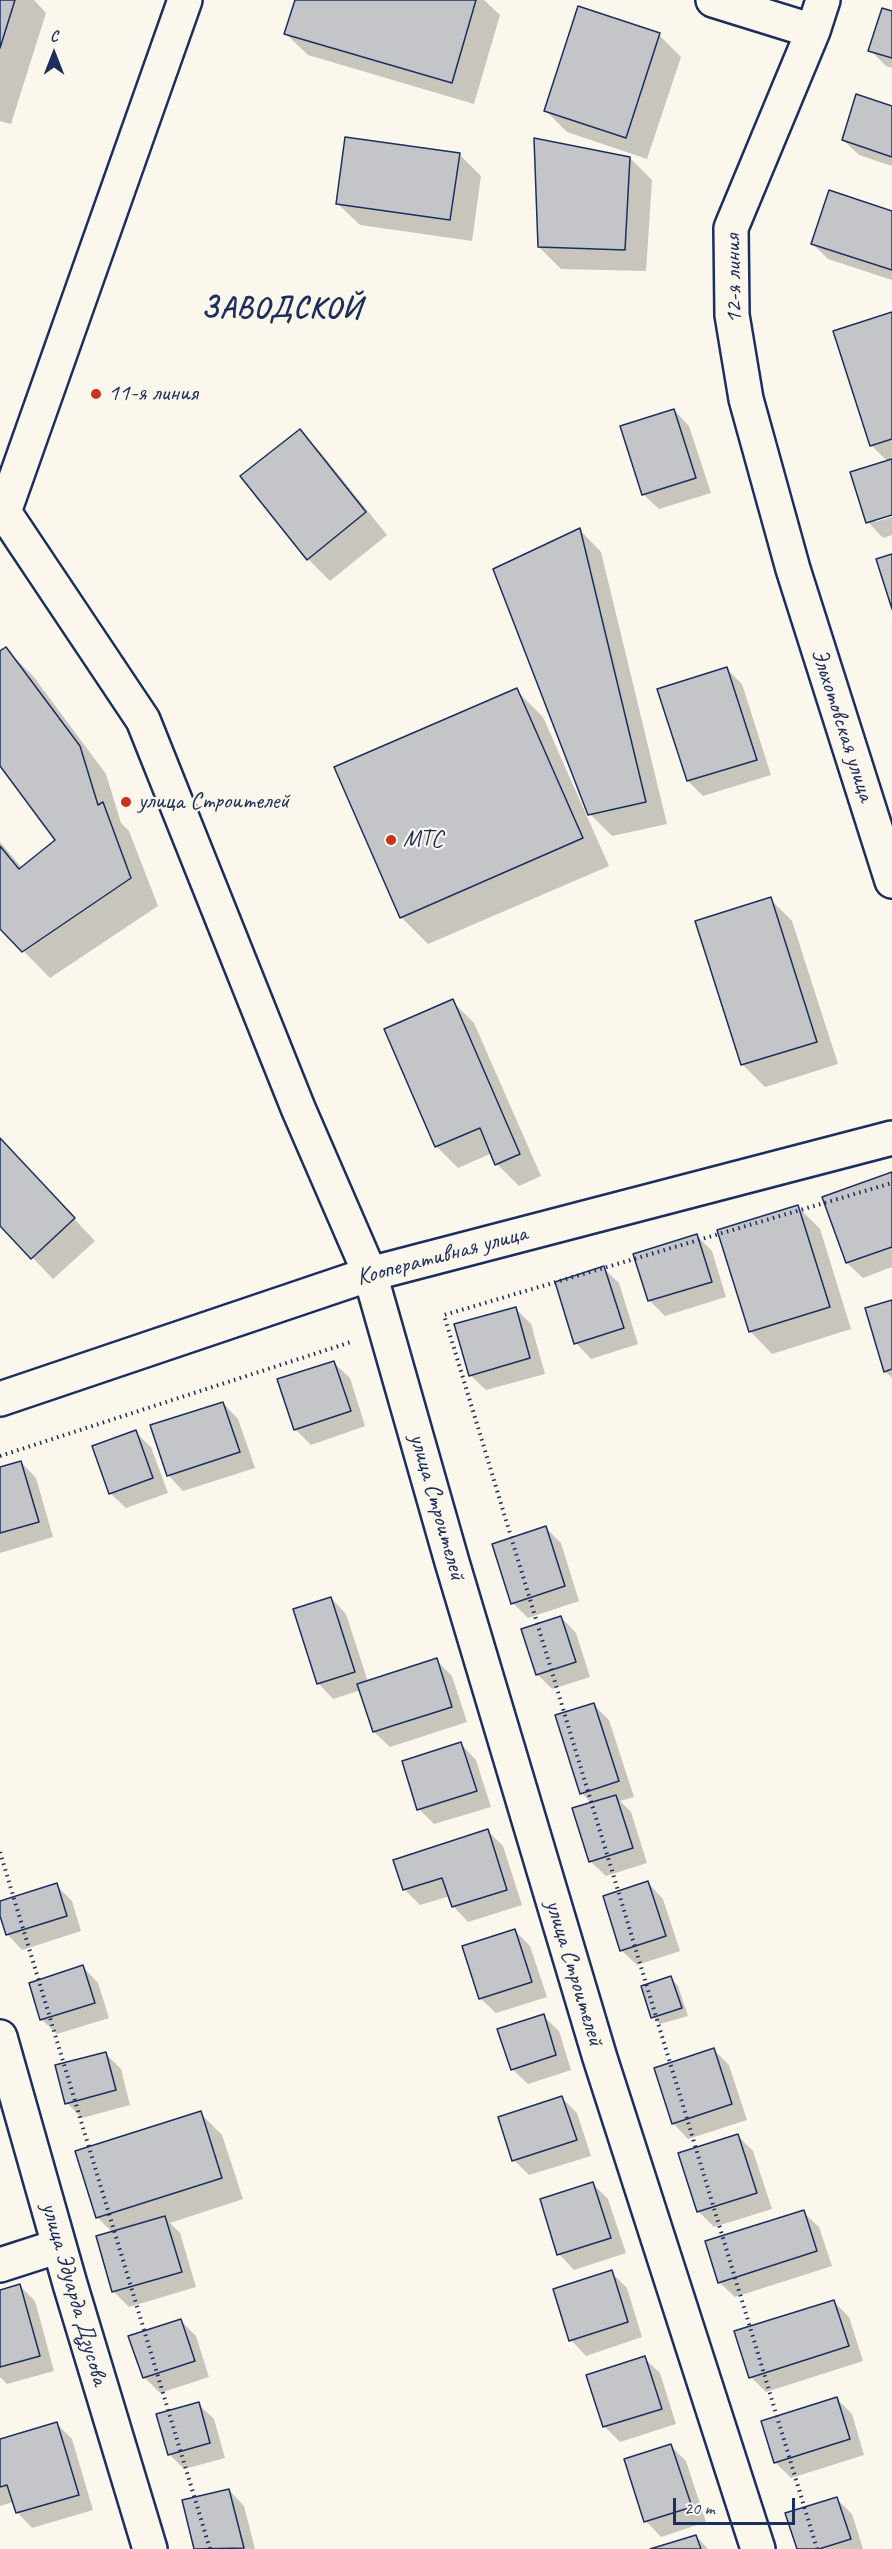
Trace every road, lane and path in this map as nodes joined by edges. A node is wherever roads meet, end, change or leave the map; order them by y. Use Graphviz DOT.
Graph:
graph roads {
  1 [pos="185,0"];
  2 [pos="713,0"];
  3 [pos="824,0"];
  4 [pos="813,31"];
  5 [pos="2,514"];
  6 [pos="793,569"];
  7 [pos="892,880"];
  8 [pos="892,1138"];
  9 [pos="892,1183"];
  10 [pos="370,1274"];
  11 [pos="359,1339"];
  12 [pos="0,1399"];
  13 [pos="0,1456"];
  14 [pos="0,1852"];
  15 [pos="0,2037"];
  16 [pos="59,2246"];
  17 [pos="0,2265"];
  18 [pos="150,2549"];
  19 [pos="210,2549"];
  20 [pos="758,2549"];
  21 [pos="817,2549"];
  1 -- 5 [label="street"];
  2 -- 4 [label="street"];
  3 -- 4 [label="street, 12-я линия"];
  4 -- 6 [label="street, 12-я линия"];
  5 -- 10 [label="street, улица Строителей"];
  6 -- 7 [label="street, Эльхотовская улица"];
  8 -- 10 [label="street, Кооперативная улица"];
  9 -- 21 [label="path"];
  10 -- 12 [label="street, Кооперативная улица"];
  10 -- 20 [label="street, улица Строителей"];
  11 -- 13 [label="path"];
  14 -- 19 [label="path"];
  15 -- 16 [label="street, улица Эдуарда Дзусова"];
  16 -- 17 [label="street"];
  16 -- 18 [label="street, улица Эдуарда Дзусова"];
}
